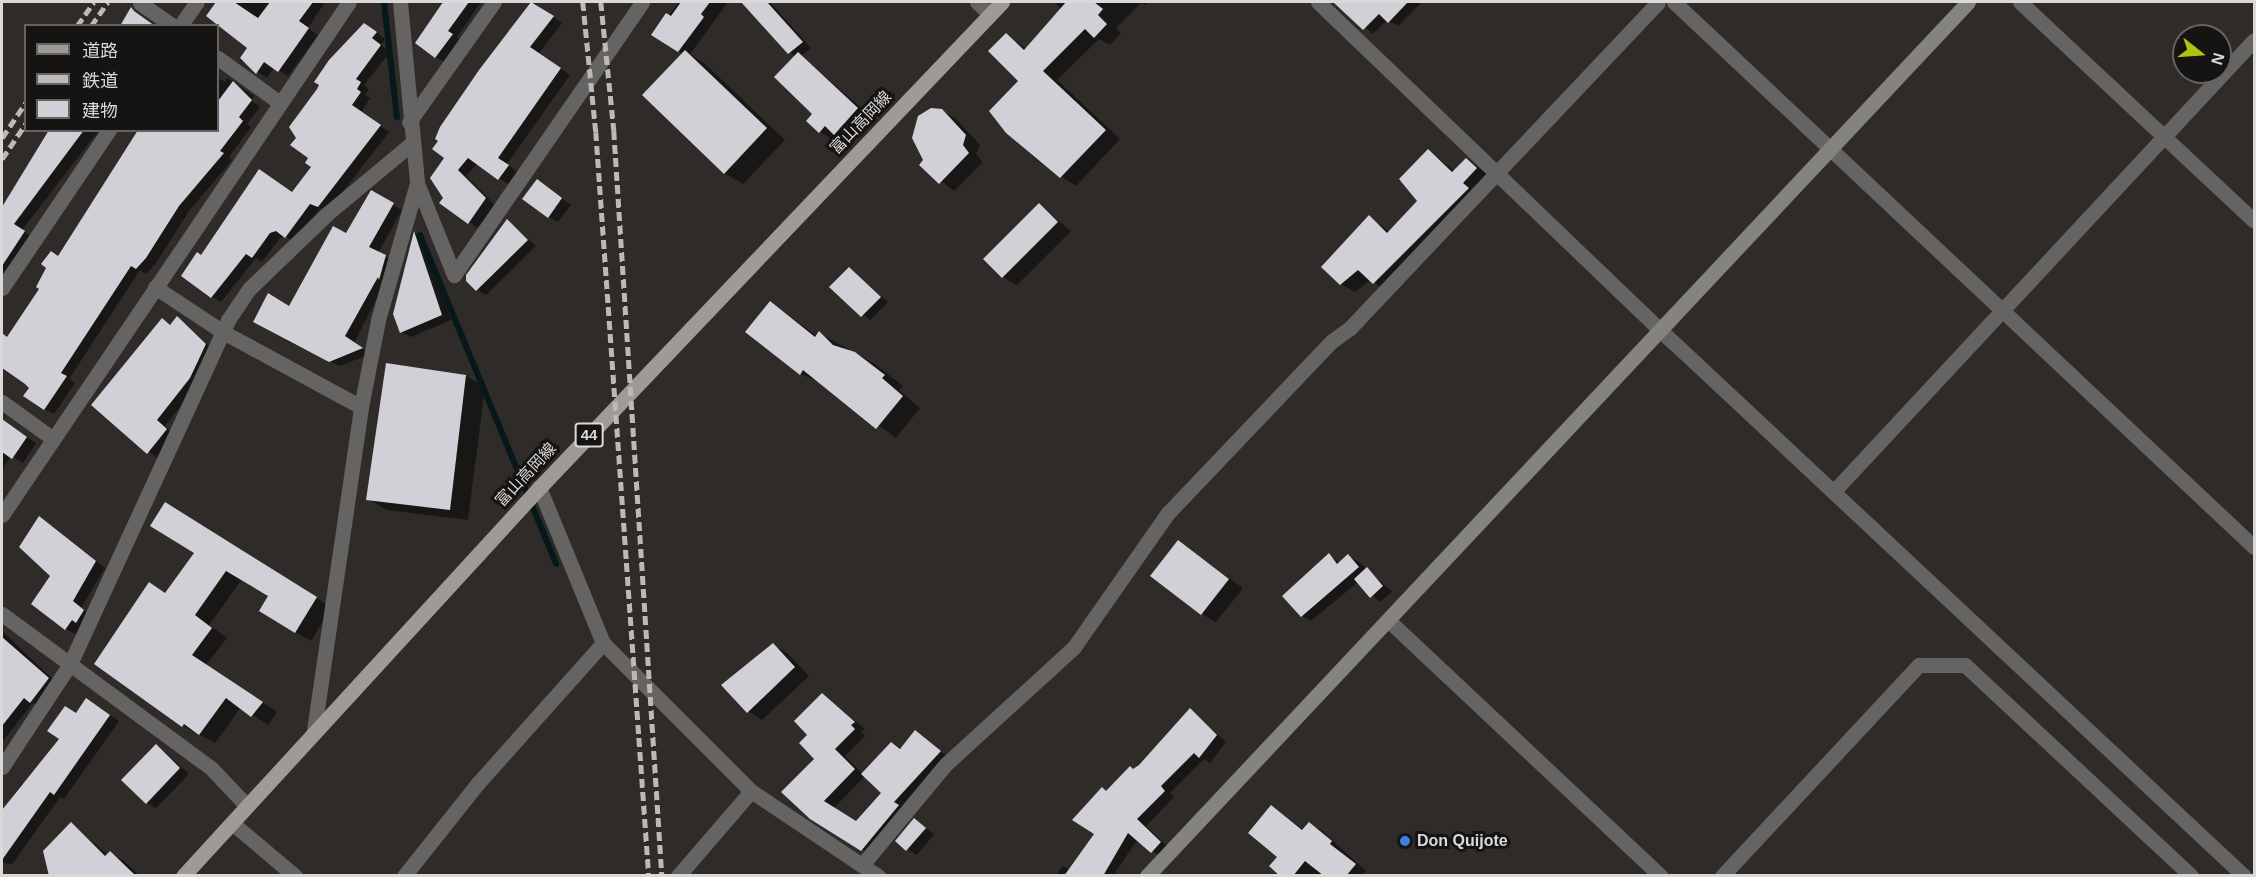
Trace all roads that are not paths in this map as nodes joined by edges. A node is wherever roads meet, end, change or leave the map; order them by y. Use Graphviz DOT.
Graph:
graph roads {
  1 [pos="196,2"];
  2 [pos="349,2"];
  3 [pos="400,2"];
  4 [pos="494,2"];
  5 [pos="642,2"];
  6 [pos="977,2"];
  7 [pos="1002,2"];
  8 [pos="1318,2"];
  9 [pos="1658,2"];
  10 [pos="1674,2"];
  11 [pos="1968,2"];
  12 [pos="2020,2"];
  13 [pos="140,3"];
  14 [pos="990,14"];
  15 [pos="169,24"];
  16 [pos="181,24"];
  17 [pos="2254,40"];
  18 [pos="219,59"];
  19 [pos="280,103"];
  20 [pos="409,122"];
  21 [pos="108,132"];
  22 [pos="2165,137"];
  23 [pos="412,143"];
  24 [pos="1829,150"];
  25 [pos="1497,172"];
  26 [pos="417,183"];
  27 [pos="2254,221"];
  28 [pos="155,287"];
  29 [pos="2,288"];
  30 [pos="2002,311"];
  31 [pos="1660,330"];
  32 [pos="223,332"];
  33 [pos="2,402"];
  34 [pos="361,407"];
  35 [pos="52,438"];
  36 [pos="539,488"];
  37 [pos="1834,491"];
  38 [pos="2,515"];
  39 [pos="2254,547"];
  40 [pos="2,614"];
  41 [pos="1388,620"];
  42 [pos="603,643"];
  43 [pos="70,664"];
  44 [pos="314,730"];
  45 [pos="2,767"];
  46 [pos="751,791"];
  47 [pos="247,806"];
  48 [pos="232,823"];
  49 [pos="862,865"];
  50 [pos="183,876"];
  51 [pos="295,876"];
  52 [pos="404,876"];
  53 [pos="678,876"];
  54 [pos="878,876"];
  55 [pos="1147,876"];
  56 [pos="1661,876"];
  57 [pos="1722,876"];
  58 [pos="2191,876"];
  59 [pos="2244,876"];
  1 -- 16 [label="street"];
  2 -- 19 [label="street"];
  3 -- 20 [label="street"];
  4 -- 20 [label="street"];
  5 -- 26 [label="street"];
  6 -- 14 [label="street"];
  7 -- 14 [label="main road, 富山高岡線 / 44"];
  8 -- 25 [label="street"];
  9 -- 25 [label="street"];
  10 -- 24 [label="street"];
  11 -- 24 [label="street"];
  12 -- 22 [label="street"];
  13 -- 15 [label="street"];
  14 -- 36 [label="main road, 富山高岡線 / 44"];
  17 -- 22 [label="street"];
  18 -- 19 [label="street"];
  19 -- 28 [label="street"];
  20 -- 23 [label="street"];
  21 -- 29 [label="street"];
  22 -- 27 [label="street"];
  22 -- 30 [label="street"];
  23 -- 26 [label="street"];
  23 -- 32 [label="street"];
  24 -- 30 [label="street"];
  24 -- 31 [label="street"];
  25 -- 31 [label="street"];
  25 -- 49 [label="street"];
  26 -- 34 [label="street"];
  28 -- 32 [label="street"];
  28 -- 35 [label="street"];
  30 -- 37 [label="street"];
  30 -- 39 [label="street"];
  31 -- 37 [label="street"];
  31 -- 41 [label="street"];
  32 -- 34 [label="street"];
  32 -- 43 [label="street"];
  33 -- 35 [label="street"];
  34 -- 44 [label="street"];
  35 -- 38 [label="street"];
  36 -- 42 [label="street"];
  36 -- 44 [label="main road, 富山高岡線 / 44"];
  37 -- 59 [label="street"];
  40 -- 43 [label="street"];
  41 -- 55 [label="street"];
  41 -- 56 [label="street"];
  42 -- 46 [label="street"];
  42 -- 52 [label="street"];
  43 -- 45 [label="street"];
  43 -- 47 [label="street"];
  44 -- 47 [label="main road, 富山高岡線 / 44"];
  46 -- 49 [label="street"];
  46 -- 53 [label="street"];
  47 -- 48 [label="main road, 富山高岡線 / 44"];
  48 -- 50 [label="main road, 富山高岡線 / 44"];
  48 -- 51 [label="street"];
  49 -- 54 [label="street"];
  57 -- 58 [label="street"];
}
